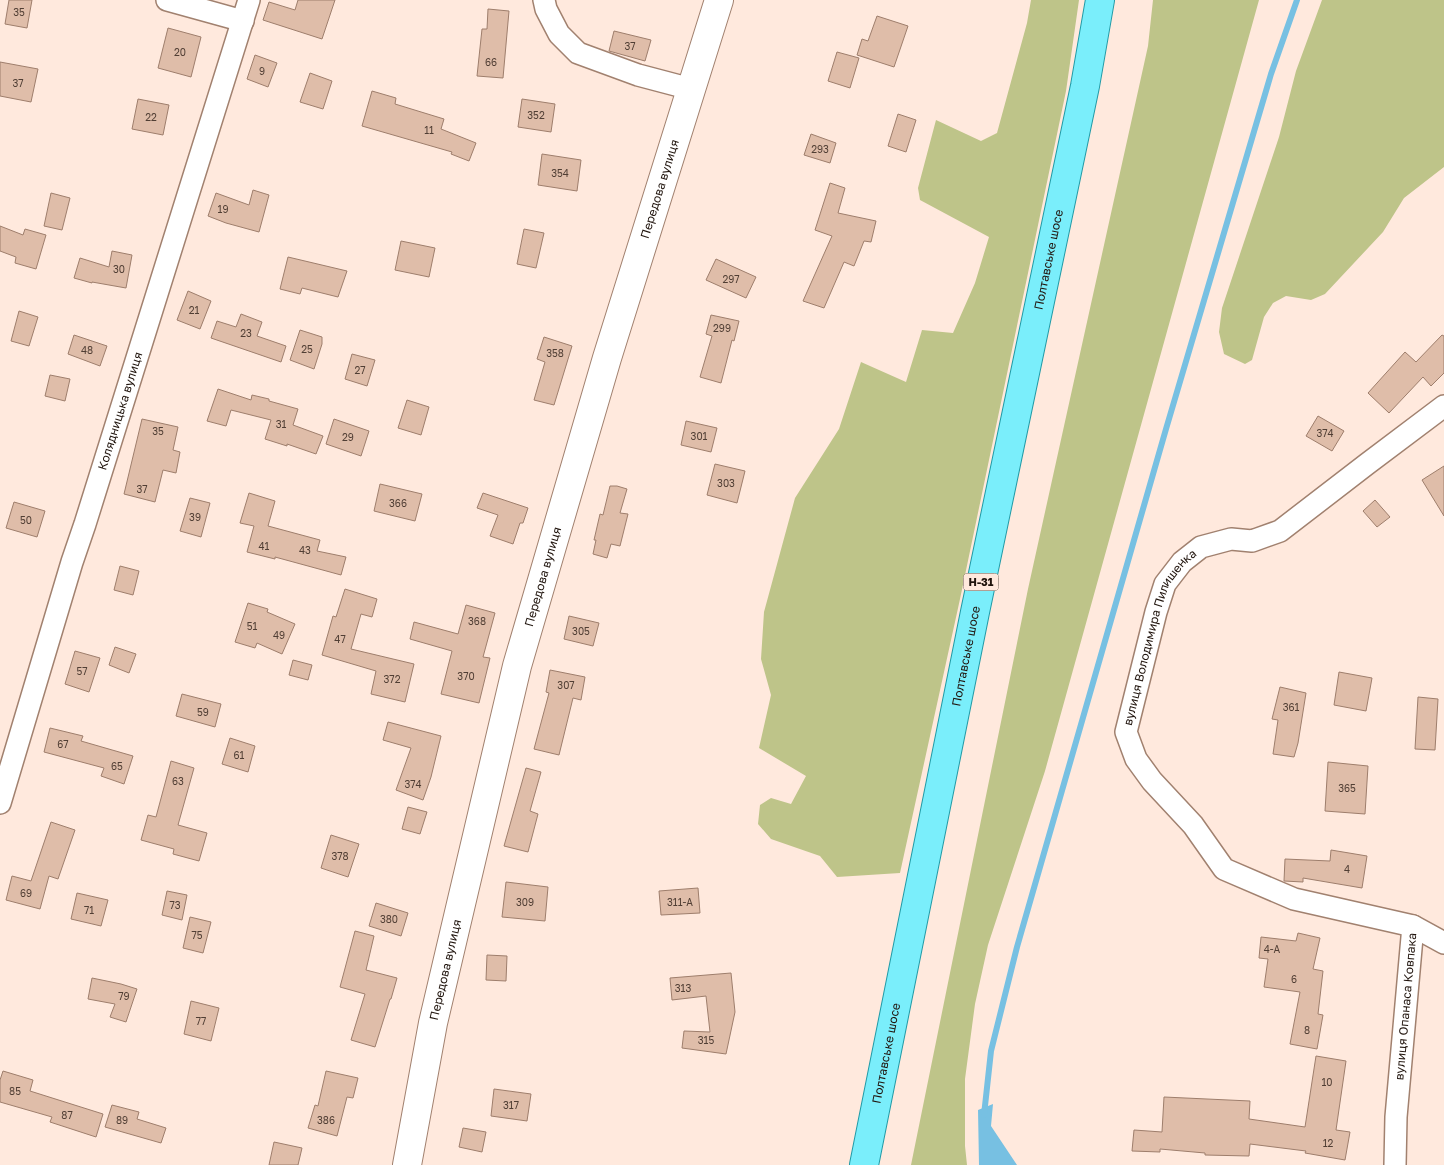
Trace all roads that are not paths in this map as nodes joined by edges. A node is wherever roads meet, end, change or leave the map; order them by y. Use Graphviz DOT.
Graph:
graph roads {
  1 [pos="167,0"];
  2 [pos="249,0"];
  3 [pos="544,0"];
  4 [pos="720,0"];
  5 [pos="1100,0"];
  6 [pos="243,21"];
  7 [pos="691,89"];
  8 [pos="1444,406"];
  9 [pos="0,803"];
  10 [pos="1224,869"];
  11 [pos="1413,926"];
  12 [pos="1444,942"];
  13 [pos="407,1165"];
  14 [pos="864,1165"];
  15 [pos="1395,1165"];
  1 -- 6 [label="street"];
  2 -- 6 [label="street, Колядницька вулиця"];
  3 -- 7 [label="street"];
  4 -- 7 [label="street, Передова вулиця"];
  5 -- 14 [label="main road, Полтавське шосе / Н-31"];
  6 -- 9 [label="street, Колядницька вулиця"];
  7 -- 13 [label="street, Передова вулиця"];
  8 -- 10 [label="street, вулиця Володимира Пилишенка"];
  10 -- 11 [label="street, вулиця Опанаса Ковпака"];
  11 -- 12 [label="street"];
  11 -- 15 [label="street, вулиця Опанаса Ковпака"];
}
